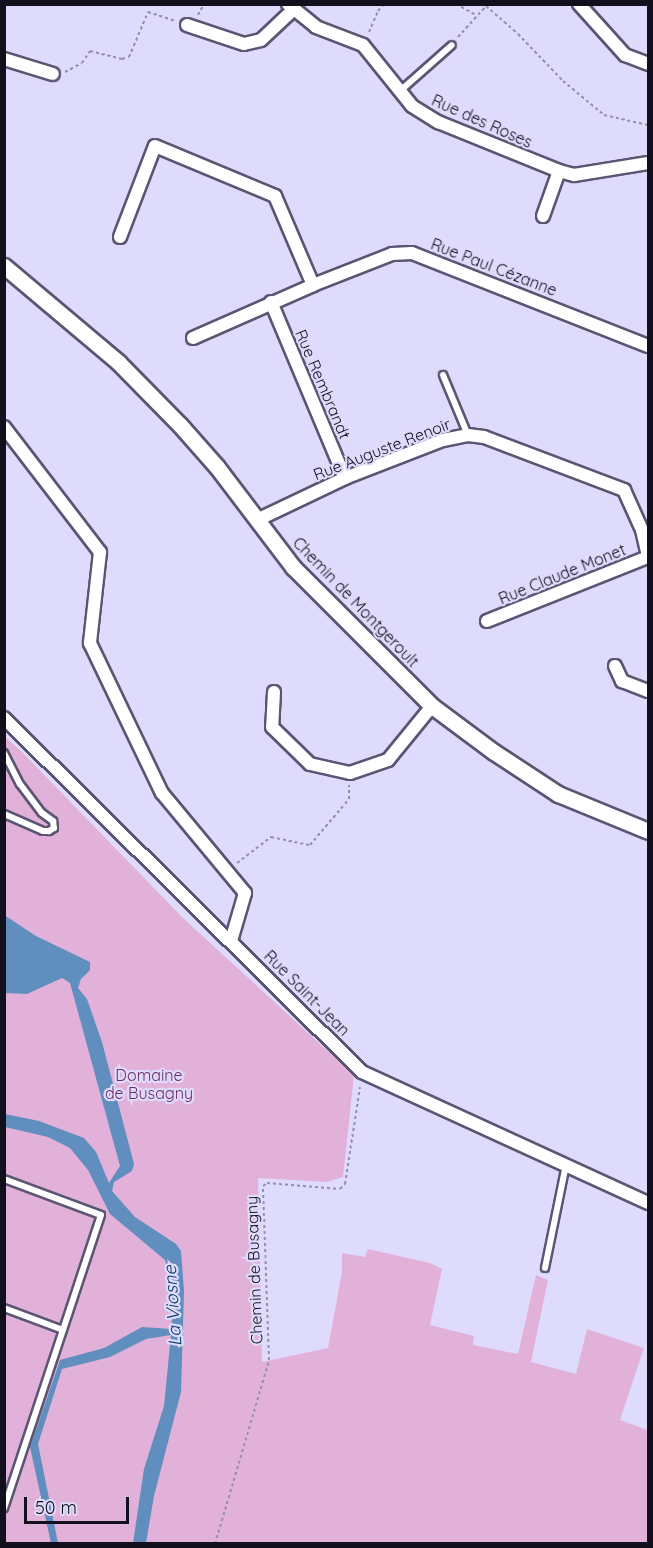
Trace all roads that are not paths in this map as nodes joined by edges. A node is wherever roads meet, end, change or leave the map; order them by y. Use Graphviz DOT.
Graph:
graph roads {
  1 [pos="579,4"];
  2 [pos="290,7"];
  3 [pos="187,25"];
  4 [pos="452,45"];
  5 [pos="4,59"];
  6 [pos="648,64"];
  7 [pos="53,74"];
  8 [pos="400,91"];
  9 [pos="648,164"];
  10 [pos="559,171"];
  11 [pos="543,216"];
  12 [pos="120,237"];
  13 [pos="4,266"];
  14 [pos="313,285"];
  15 [pos="271,302"];
  16 [pos="193,338"];
  17 [pos="648,346"];
  18 [pos="443,375"];
  19 [pos="4,427"];
  20 [pos="468,435"];
  21 [pos="345,478"];
  22 [pos="257,520"];
  23 [pos="648,557"];
  24 [pos="487,621"];
  25 [pos="615,666"];
  26 [pos="648,691"];
  27 [pos="274,692"];
  28 [pos="432,706"];
  29 [pos="4,718"];
  30 [pos="4,753"];
  31 [pos="4,814"];
  32 [pos="648,831"];
  33 [pos="231,941"];
  34 [pos="566,1165"];
  35 [pos="4,1179"];
  36 [pos="648,1203"];
  37 [pos="545,1268"];
  38 [pos="4,1308"];
  39 [pos="63,1330"];
  40 [pos="4,1508"];
  1 -- 6 [label="street"];
  2 -- 3 [label="street"];
  2 -- 8 [label="street, Rue des Roses"];
  4 -- 8 [label="lane"];
  5 -- 7 [label="street"];
  8 -- 10 [label="street, Rue des Roses"];
  9 -- 10 [label="street, Rue des Roses"];
  10 -- 11 [label="street"];
  12 -- 14 [label="street"];
  13 -- 22 [label="street, Chemin de Montgeroult"];
  14 -- 15 [label="street, Rue Paul Cézanne"];
  14 -- 17 [label="street, Rue Paul Cézanne"];
  15 -- 16 [label="street, Rue Paul Cézanne"];
  15 -- 21 [label="street, Rue Rembrandt"];
  18 -- 20 [label="lane"];
  19 -- 33 [label="street"];
  20 -- 21 [label="street, Rue Auguste Renoir"];
  20 -- 23 [label="street, Rue Auguste Renoir"];
  21 -- 22 [label="street, Rue Auguste Renoir"];
  22 -- 28 [label="street, Chemin de Montgeroult"];
  23 -- 24 [label="street, Rue Claude Monet"];
  25 -- 26 [label="street"];
  27 -- 28 [label="street"];
  28 -- 32 [label="street, Chemin de Montgeroult"];
  29 -- 33 [label="street, Rue Saint-Jean"];
  30 -- 31 [label="lane"];
  33 -- 34 [label="street, Rue Saint-Jean"];
  34 -- 36 [label="street, Rue Saint-Jean"];
  34 -- 37 [label="lane"];
  35 -- 39 [label="lane"];
  38 -- 39 [label="lane"];
  39 -- 40 [label="lane"];
}
